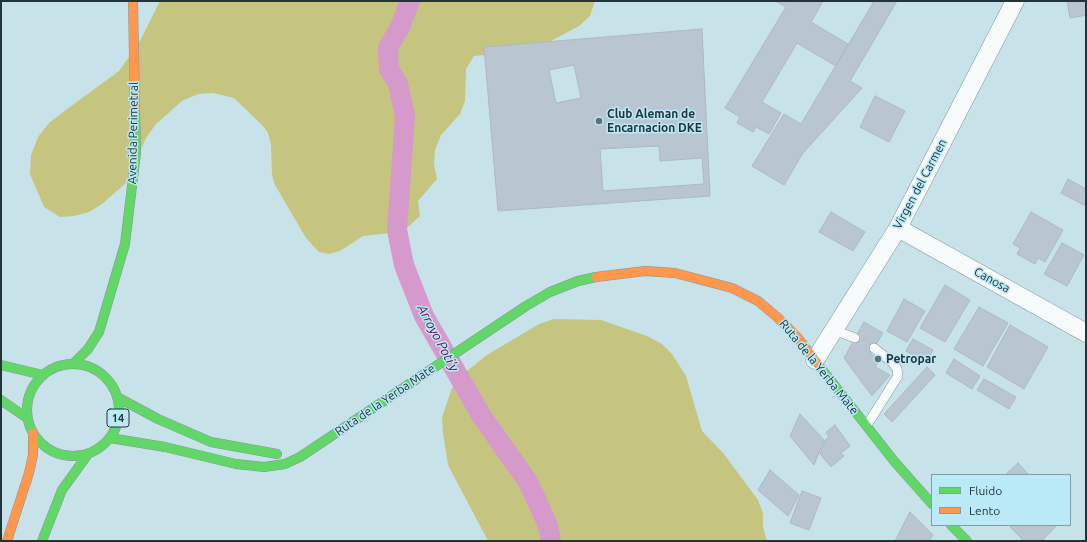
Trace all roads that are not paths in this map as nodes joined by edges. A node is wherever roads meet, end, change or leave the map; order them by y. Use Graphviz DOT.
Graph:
graph roads {
  1 [pos="133,1"];
  2 [pos="1015,1"];
  3 [pos="898,228"];
  4 [pos="834,330"];
  5 [pos="100,332"];
  6 [pos="1086,333"];
  7 [pos="855,338"];
  8 [pos="874,348"];
  9 [pos="99,349"];
  10 [pos="815,360"];
  11 [pos="99,361"];
  12 [pos="73,364"];
  13 [pos="1,365"];
  14 [pos="101,374"];
  15 [pos="44,375"];
  16 [pos="117,398"];
  17 [pos="1,400"];
  18 [pos="27,418"];
  19 [pos="866,425"];
  20 [pos="33,433"];
  21 [pos="110,438"];
  22 [pos="317,444"];
  23 [pos="88,454"];
  24 [pos="931,503"];
  25 [pos="952,526"];
  26 [pos="7,541"];
  27 [pos="42,541"];
  28 [pos="967,541"];
  1 -- 5 [label="main road, Avenida Perimetral"];
  2 -- 3 [label="street, Virgen del Carmen"];
  3 -- 4 [label="street, Virgen del Carmen"];
  3 -- 6 [label="street, Canosa"];
  4 -- 7 [label="lane"];
  4 -- 10 [label="street, Virgen del Carmen"];
  5 -- 9 [label="main road, Avenida Perimetral"];
  5 -- 12 [label="main road, Avenida Perimetral"];
  8 -- 19 [label="lane"];
  10 -- 19 [label="main road, Ruta de la Yerba Mate / 14"];
  10 -- 22 [label="main road, Ruta de la Yerba Mate / 14"];
  11 -- 14 [label="main road"];
  12 -- 14 [label="main road, 14"];
  12 -- 15 [label="main road, 14"];
  13 -- 15 [label="main road"];
  14 -- 16 [label="main road, 14"];
  15 -- 18 [label="main road, 14"];
  16 -- 21 [label="main road, 14"];
  16 -- 22 [label="main road, Ruta de la Yerba Mate / 14"];
  17 -- 18 [label="main road"];
  18 -- 20 [label="main road, 14"];
  19 -- 24 [label="main road, Ruta de la Yerba Mate / 14"];
  20 -- 23 [label="main road, 14"];
  20 -- 26 [label="main road"];
  21 -- 22 [label="main road, Ruta de la Yerba Mate / 14"];
  21 -- 23 [label="main road, 14"];
  23 -- 27 [label="main road"];
  25 -- 28 [label="main road"];
}
